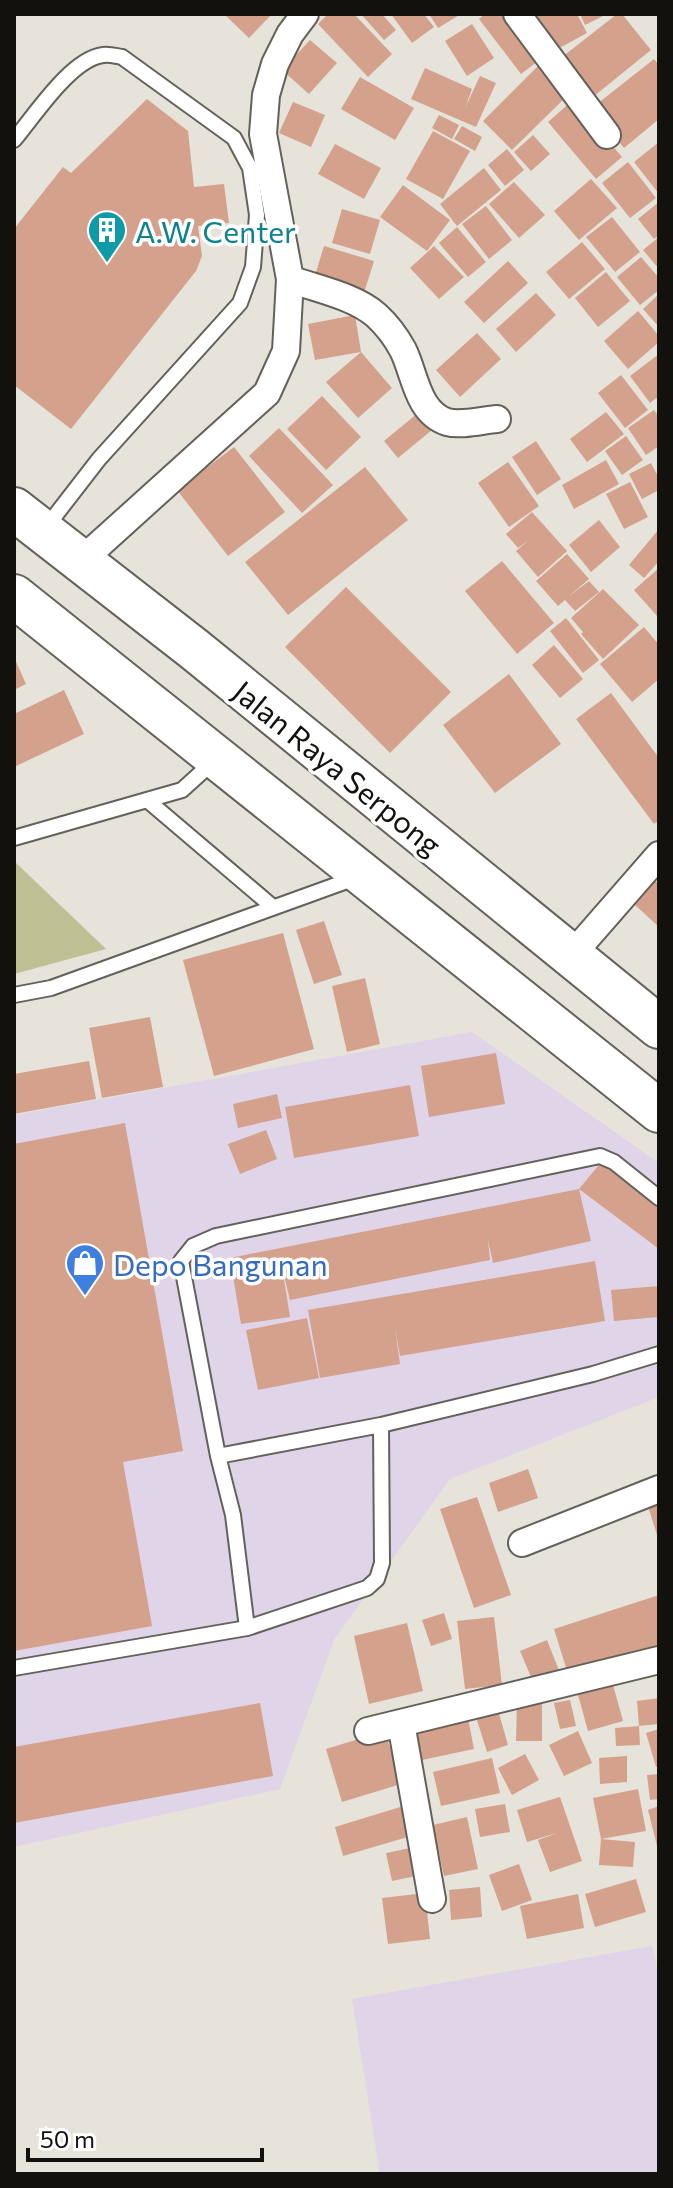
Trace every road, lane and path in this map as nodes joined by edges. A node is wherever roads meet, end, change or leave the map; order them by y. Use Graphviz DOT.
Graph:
graph roads {
  1 [pos="305,14"];
  2 [pos="517,14"];
  3 [pos="607,135"];
  4 [pos="14,140"];
  5 [pos="290,279"];
  6 [pos="497,419"];
  7 [pos="28,520"];
  8 [pos="82,560"];
  9 [pos="14,596"];
  10 [pos="217,758"];
  11 [pos="147,800"];
  12 [pos="14,838"];
  13 [pos="659,855"];
  14 [pos="364,875"];
  15 [pos="273,907"];
  16 [pos="570,957"];
  17 [pos="14,995"];
  18 [pos="659,1027"];
  19 [pos="659,1111"];
  20 [pos="659,1198"];
  21 [pos="659,1354"];
  22 [pos="381,1425"];
  23 [pos="218,1456"];
  24 [pos="659,1489"];
  25 [pos="522,1543"];
  26 [pos="247,1628"];
  27 [pos="659,1660"];
  28 [pos="14,1668"];
  29 [pos="401,1723"];
  30 [pos="368,1731"];
  31 [pos="432,1899"];
  1 -- 5 [label="street"];
  2 -- 3 [label="street"];
  4 -- 7 [label="lane"];
  5 -- 6 [label="street"];
  5 -- 8 [label="street"];
  7 -- 8 [label="main road, Jalan Raya Serpong"];
  8 -- 16 [label="main road, Jalan Raya Serpong"];
  9 -- 10 [label="main road"];
  10 -- 11 [label="lane"];
  10 -- 14 [label="main road"];
  11 -- 12 [label="lane"];
  11 -- 15 [label="lane"];
  13 -- 16 [label="street"];
  14 -- 15 [label="lane"];
  14 -- 19 [label="main road"];
  15 -- 17 [label="lane"];
  16 -- 18 [label="main road, Jalan Raya Serpong"];
  20 -- 23 [label="lane"];
  21 -- 22 [label="lane"];
  22 -- 23 [label="lane"];
  22 -- 26 [label="lane"];
  23 -- 26 [label="lane"];
  24 -- 25 [label="street"];
  26 -- 28 [label="lane"];
  27 -- 29 [label="street"];
  29 -- 30 [label="street"];
  29 -- 31 [label="street"];
}
